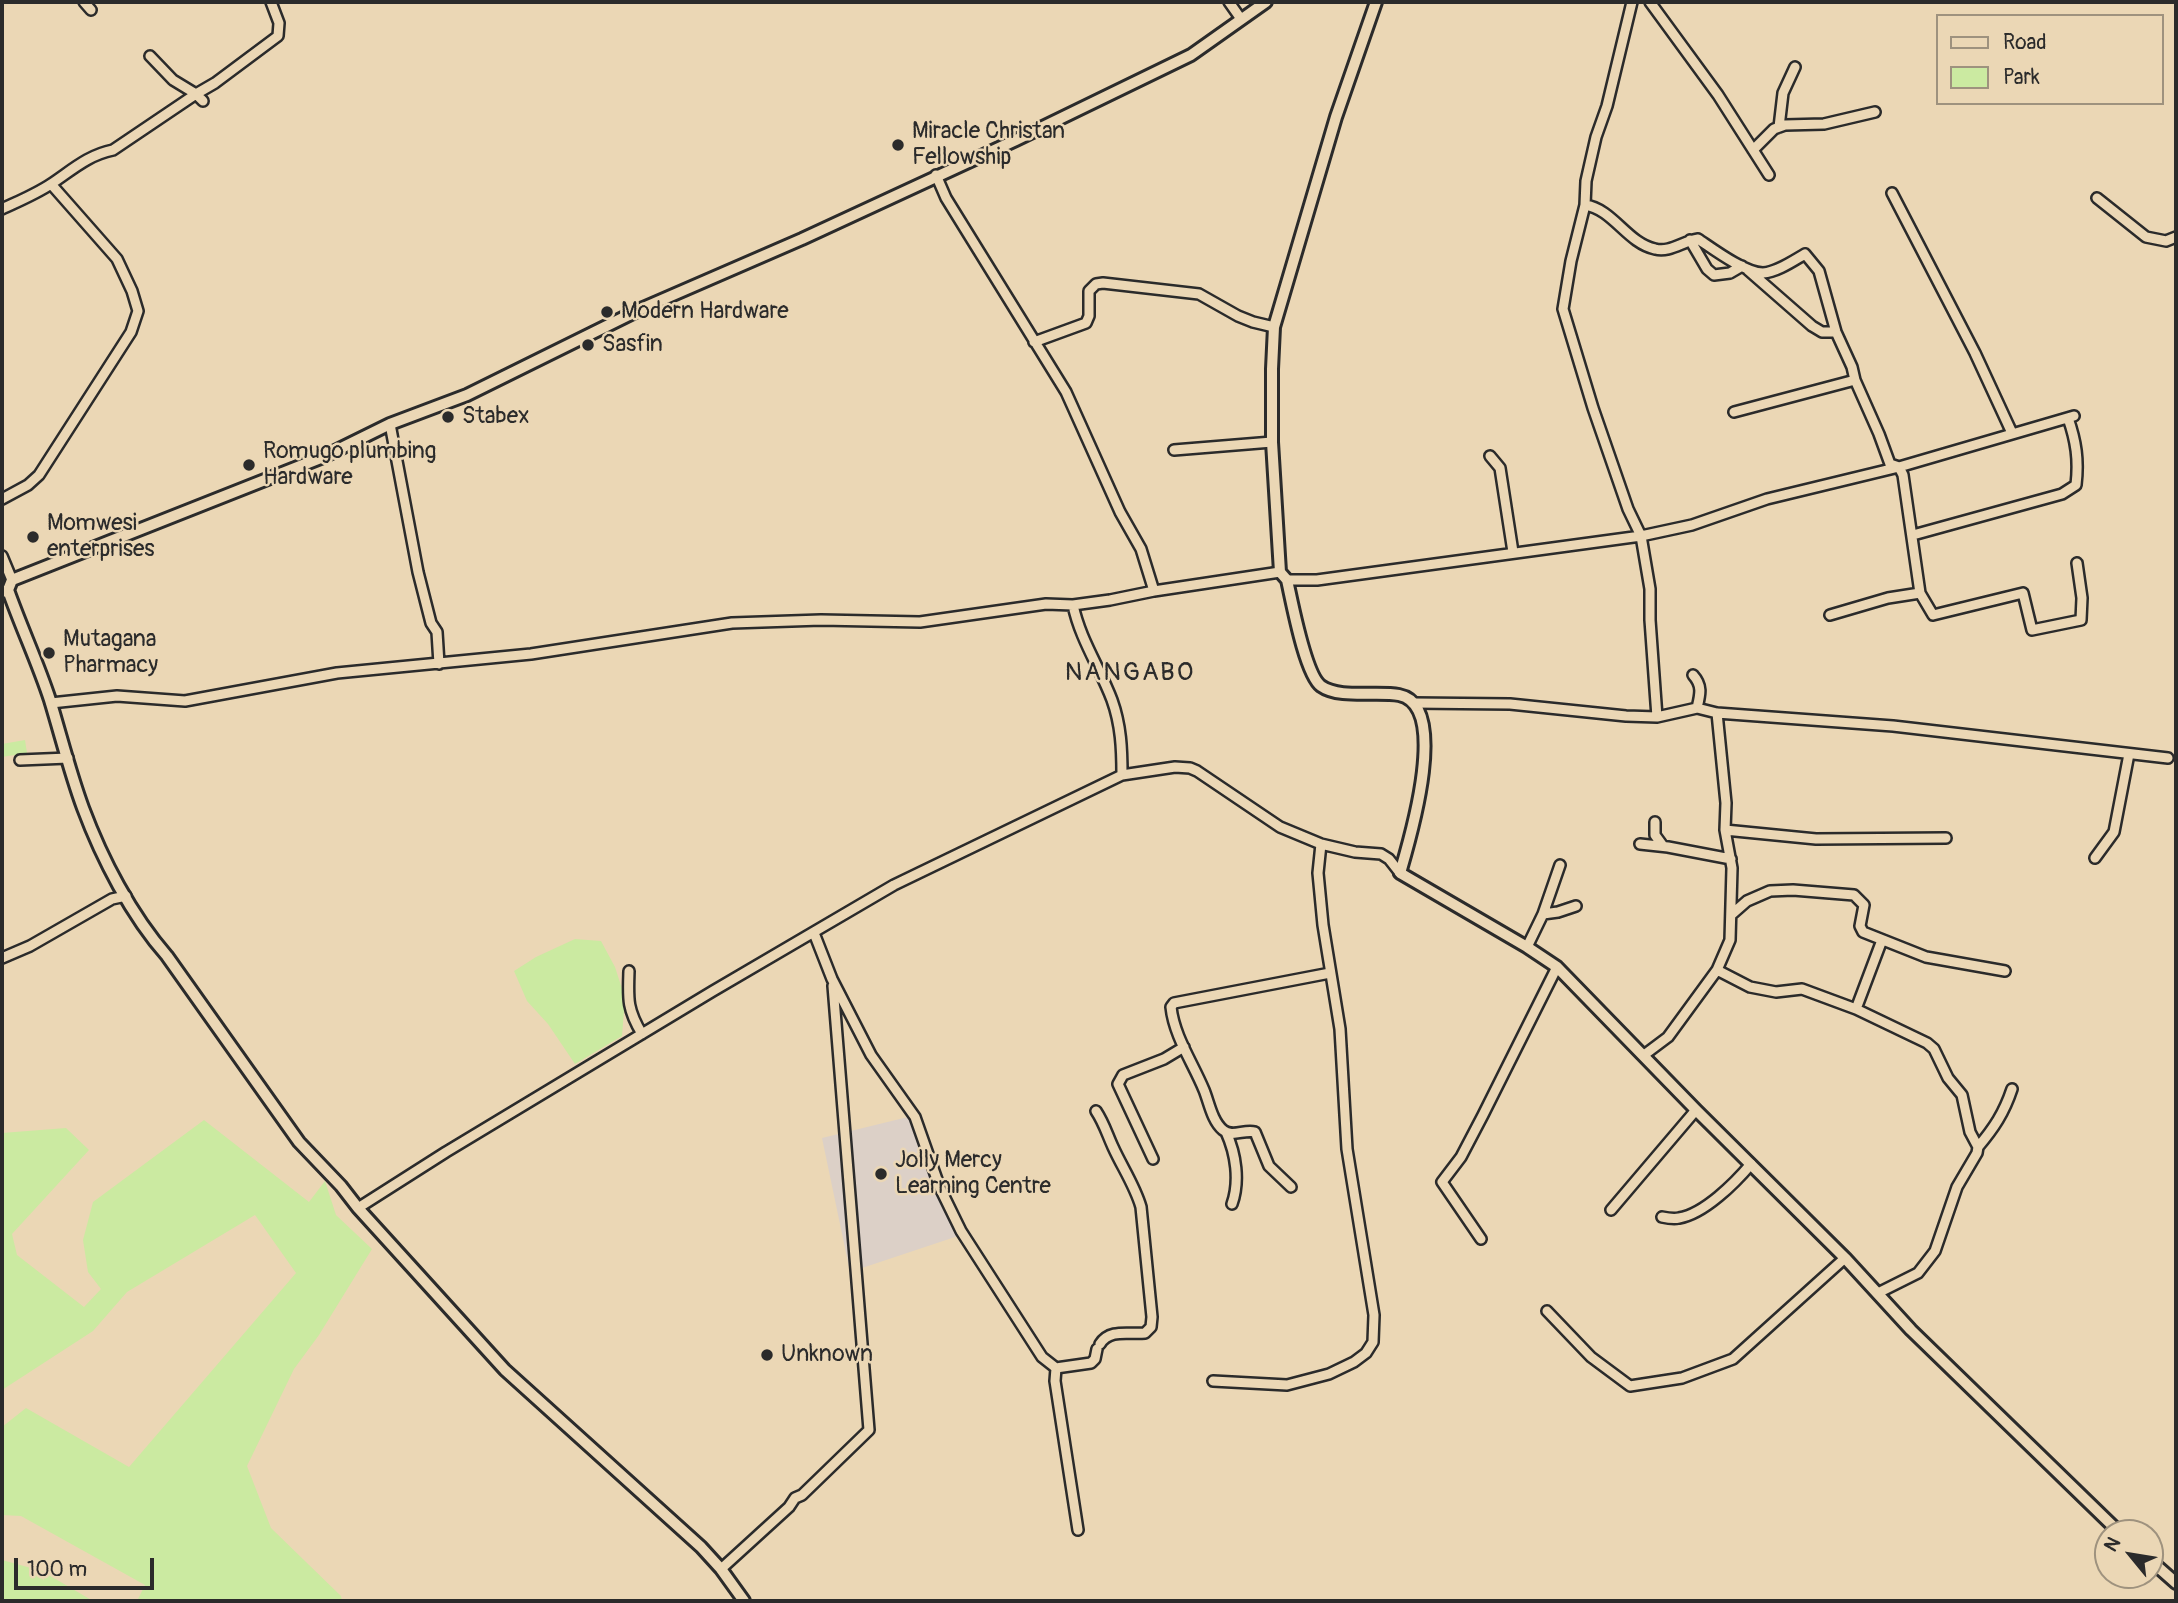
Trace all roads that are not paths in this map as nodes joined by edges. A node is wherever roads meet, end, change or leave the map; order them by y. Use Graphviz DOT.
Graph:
graph roads {
  1 [pos="84,2"];
  2 [pos="271,2"];
  3 [pos="1229,2"];
  4 [pos="1266,2"];
  5 [pos="1376,2"];
  6 [pos="1632,2"];
  7 [pos="1650,2"];
  8 [pos="91,10"];
  9 [pos="1241,19"];
  10 [pos="150,56"];
  11 [pos="1794,67"];
  12 [pos="196,94"];
  13 [pos="204,101"];
  14 [pos="1875,112"];
  15 [pos="1779,127"];
  16 [pos="1753,150"];
  17 [pos="936,175"];
  18 [pos="1769,175"];
  19 [pos="51,184"];
  20 [pos="1892,193"];
  21 [pos="2097,198"];
  22 [pos="1585,205"];
  23 [pos="2,209"];
  24 [pos="2176,236"];
  25 [pos="1690,240"];
  26 [pos="1743,266"];
  27 [pos="1275,327"];
  28 [pos="1836,332"];
  29 [pos="1034,342"];
  30 [pos="1855,380"];
  31 [pos="1734,412"];
  32 [pos="390,424"];
  33 [pos="2012,433"];
  34 [pos="1272,442"];
  35 [pos="1174,450"];
  36 [pos="1490,456"];
  37 [pos="1899,467"];
  38 [pos="2,499"];
  39 [pos="1913,535"];
  40 [pos="1640,536"];
  41 [pos="1513,552"];
  42 [pos="2,555"];
  43 [pos="2077,563"];
  44 [pos="1283,576"];
  45 [pos="7,587"];
  46 [pos="1154,592"];
  47 [pos="1920,593"];
  48 [pos="1073,605"];
  49 [pos="1830,615"];
  50 [pos="439,664"];
  51 [pos="1693,675"];
  52 [pos="51,703"];
  53 [pos="1413,703"];
  54 [pos="1697,708"];
  55 [pos="1717,713"];
  56 [pos="1657,717"];
  57 [pos="2129,754"];
  58 [pos="68,758"];
  59 [pos="2168,758"];
  60 [pos="20,760"];
  61 [pos="1122,775"];
  62 [pos="1656,822"];
  63 [pos="1725,830"];
  64 [pos="1946,838"];
  65 [pos="1321,844"];
  66 [pos="1640,844"];
  67 [pos="1663,846"];
  68 [pos="2095,858"];
  69 [pos="1731,859"];
  70 [pos="1560,865"];
  71 [pos="1399,873"];
  72 [pos="126,896"];
  73 [pos="1576,906"];
  74 [pos="1543,914"];
  75 [pos="1731,915"];
  76 [pos="814,933"];
  77 [pos="1882,940"];
  78 [pos="1527,947"];
  79 [pos="2,958"];
  80 [pos="1557,967"];
  81 [pos="1717,970"];
  82 [pos="629,971"];
  83 [pos="2005,971"];
  84 [pos="1330,973"];
  85 [pos="832,979"];
  86 [pos="1856,1009"];
  87 [pos="642,1034"];
  88 [pos="1184,1047"];
  89 [pos="1644,1055"];
  90 [pos="2012,1089"];
  91 [pos="1696,1110"];
  92 [pos="1096,1111"];
  93 [pos="1226,1132"];
  94 [pos="1978,1147"];
  95 [pos="1153,1159"];
  96 [pos="1751,1164"];
  97 [pos="1292,1187"];
  98 [pos="1232,1205"];
  99 [pos="358,1208"];
  100 [pos="1611,1210"];
  101 [pos="1662,1217"];
  102 [pos="1481,1239"];
  103 [pos="1845,1258"];
  104 [pos="1878,1293"];
  105 [pos="1547,1311"];
  106 [pos="1056,1368"];
  107 [pos="1213,1381"];
  108 [pos="2106,1519"];
  109 [pos="1078,1530"];
  110 [pos="721,1569"];
  111 [pos="744,1601"];
  1 -- 8 [label="street"];
  2 -- 12 [label="street"];
  3 -- 9 [label="street"];
  4 -- 9 [label="street"];
  5 -- 27 [label="street"];
  6 -- 22 [label="street"];
  7 -- 16 [label="street"];
  9 -- 17 [label="street"];
  10 -- 12 [label="street"];
  11 -- 15 [label="street"];
  12 -- 13 [label="street"];
  12 -- 19 [label="street"];
  14 -- 15 [label="street"];
  15 -- 16 [label="street"];
  16 -- 18 [label="street"];
  17 -- 29 [label="street"];
  17 -- 32 [label="street"];
  19 -- 23 [label="street"];
  19 -- 38 [label="street"];
  20 -- 33 [label="street"];
  21 -- 24 [label="street"];
  22 -- 25 [label="street"];
  22 -- 40 [label="street"];
  25 -- 26 [label="street"];
  25 -- 26 [label="street"];
  26 -- 28 [label="street"];
  26 -- 28 [label="street"];
  27 -- 29 [label="street"];
  27 -- 34 [label="street"];
  28 -- 30 [label="street"];
  29 -- 46 [label="street"];
  30 -- 31 [label="street"];
  30 -- 37 [label="street"];
  32 -- 45 [label="street"];
  32 -- 50 [label="street"];
  33 -- 37 [label="street"];
  33 -- 39 [label="street"];
  34 -- 35 [label="street"];
  34 -- 44 [label="street"];
  36 -- 41 [label="street"];
  37 -- 39 [label="street"];
  37 -- 40 [label="street"];
  39 -- 47 [label="street"];
  40 -- 41 [label="street"];
  40 -- 56 [label="street"];
  41 -- 44 [label="street"];
  42 -- 45 [label="street"];
  43 -- 47 [label="street"];
  44 -- 46 [label="street"];
  44 -- 53 [label="street"];
  45 -- 52 [label="street"];
  46 -- 48 [label="street"];
  47 -- 49 [label="street"];
  48 -- 50 [label="street"];
  48 -- 61 [label="street"];
  50 -- 52 [label="street"];
  51 -- 54 [label="street"];
  52 -- 58 [label="street"];
  53 -- 56 [label="street"];
  53 -- 71 [label="street"];
  54 -- 55 [label="street"];
  54 -- 56 [label="street"];
  55 -- 57 [label="street"];
  55 -- 63 [label="street"];
  57 -- 59 [label="street"];
  57 -- 68 [label="street"];
  58 -- 60 [label="street"];
  58 -- 72 [label="street"];
  61 -- 65 [label="street"];
  61 -- 76 [label="street"];
  62 -- 67 [label="street"];
  63 -- 64 [label="street"];
  63 -- 69 [label="street"];
  65 -- 71 [label="street"];
  65 -- 84 [label="street"];
  66 -- 67 [label="street"];
  67 -- 69 [label="street"];
  69 -- 75 [label="street"];
  70 -- 74 [label="street"];
  71 -- 78 [label="street"];
  72 -- 79 [label="street"];
  72 -- 99 [label="street"];
  73 -- 74 [label="street"];
  74 -- 78 [label="street"];
  75 -- 77 [label="street"];
  75 -- 81 [label="street"];
  76 -- 85 [label="street"];
  76 -- 87 [label="street"];
  77 -- 83 [label="street"];
  77 -- 86 [label="street"];
  78 -- 80 [label="street"];
  80 -- 89 [label="street"];
  80 -- 102 [label="street"];
  81 -- 86 [label="street"];
  81 -- 89 [label="street"];
  82 -- 87 [label="street"];
  84 -- 88 [label="street"];
  84 -- 107 [label="street"];
  85 -- 106 [label="street"];
  85 -- 110 [label="street"];
  86 -- 94 [label="street"];
  87 -- 99 [label="street"];
  88 -- 93 [label="street"];
  88 -- 95 [label="street"];
  89 -- 91 [label="street"];
  90 -- 94 [label="street"];
  91 -- 96 [label="street"];
  91 -- 100 [label="street"];
  92 -- 106 [label="street"];
  93 -- 97 [label="street"];
  93 -- 98 [label="street"];
  94 -- 104 [label="street"];
  96 -- 101 [label="street"];
  96 -- 103 [label="street"];
  99 -- 110 [label="street"];
  103 -- 104 [label="street"];
  103 -- 105 [label="street"];
  104 -- 108 [label="street"];
  106 -- 109 [label="street"];
  110 -- 111 [label="street"];
}
